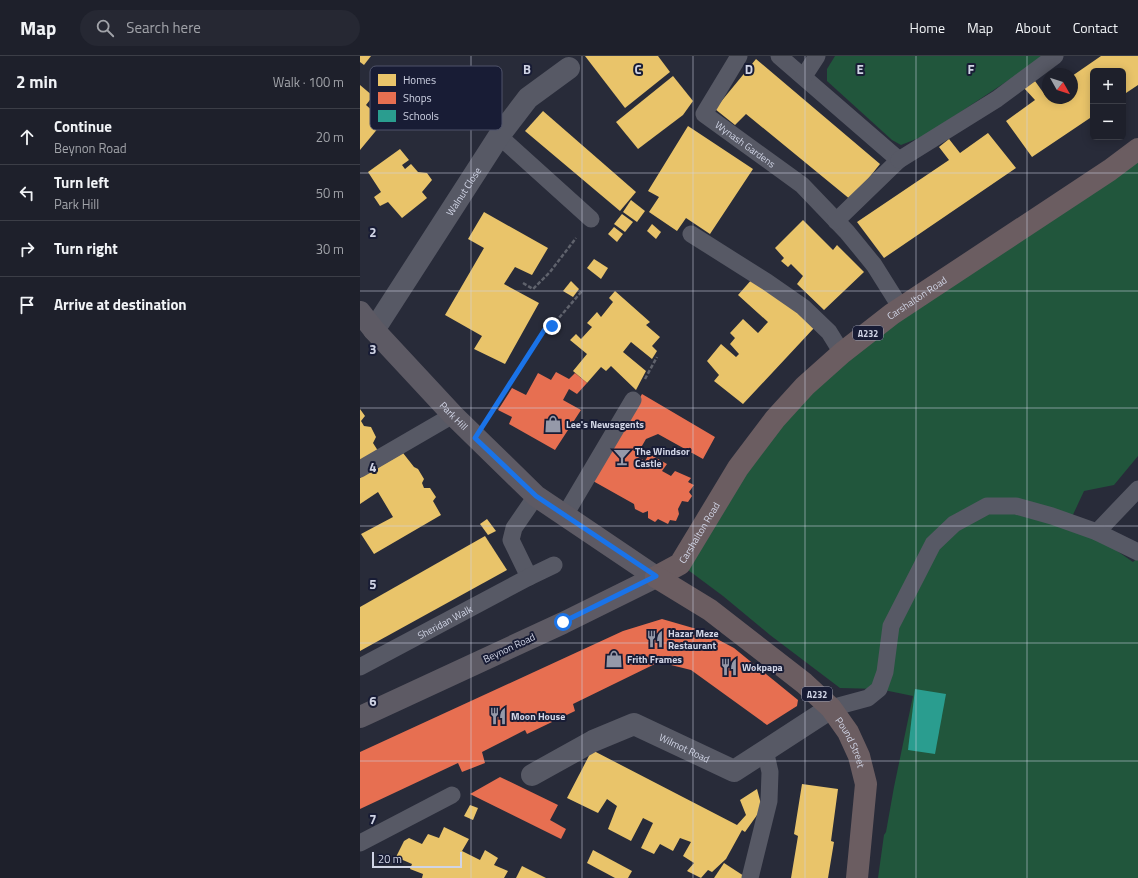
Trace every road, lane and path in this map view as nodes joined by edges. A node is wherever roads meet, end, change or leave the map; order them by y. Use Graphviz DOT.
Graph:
graph roads {
  1 [pos="739,56"];
  2 [pos="779,56"];
  3 [pos="817,56"];
  4 [pos="1055,56"];
  5 [pos="569,68"];
  6 [pos="804,76"];
  7 [pos="499,136"];
  8 [pos="1138,149"];
  9 [pos="899,160"];
  10 [pos="591,219"];
  11 [pos="836,221"];
  12 [pos="691,234"];
  13 [pos="523,282"];
  14 [pos="582,291"];
  15 [pos="901,308"];
  16 [pos="360,312"];
  17 [pos="374,330"];
  18 [pos="842,353"];
  19 [pos="633,400"];
  20 [pos="453,415"];
  21 [pos="475,438"];
  22 [pos="360,469"];
  23 [pos="1138,489"];
  24 [pos="536,496"];
  25 [pos="565,515"];
  26 [pos="1097,532"];
  27 [pos="1138,552"];
  28 [pos="554,565"];
  29 [pos="529,576"];
  30 [pos="656,576"];
  31 [pos="360,667"];
  32 [pos="831,708"];
  33 [pos="360,717"];
  34 [pos="765,750"];
  35 [pos="532,775"];
  36 [pos="452,795"];
  37 [pos="360,843"];
  38 [pos="750,878"];
  39 [pos="857,878"];
  1 -- 11 [label="lane, Wynash Gardens"];
  2 -- 6 [label="lane"];
  3 -- 6 [label="lane"];
  4 -- 9 [label="lane"];
  5 -- 7 [label="street, Walnut Close"];
  6 -- 9 [label="lane"];
  7 -- 10 [label="lane"];
  7 -- 17 [label="street, Walnut Close"];
  8 -- 15 [label="highway, Carshalton Road / A232"];
  9 -- 11 [label="lane"];
  10 -- 13 [label="path"];
  11 -- 15 [label="lane, Wynash Gardens"];
  12 -- 18 [label="lane"];
  14 -- 21 [label="path"];
  15 -- 18 [label="highway, Carshalton Road / A232"];
  16 -- 17 [label="main road, Park Hill"];
  17 -- 20 [label="main road, Park Hill"];
  18 -- 30 [label="highway, Carshalton Road / A232"];
  19 -- 25 [label="lane"];
  20 -- 21 [label="main road, Park Hill"];
  20 -- 22 [label="lane"];
  21 -- 24 [label="main road, Park Hill"];
  23 -- 26 [label="lane"];
  24 -- 25 [label="main road, Park Hill"];
  24 -- 29 [label="lane"];
  25 -- 30 [label="main road, Park Hill"];
  26 -- 27 [label="lane"];
  26 -- 32 [label="lane"];
  28 -- 29 [label="lane, Sheridan Walk"];
  29 -- 31 [label="lane, Sheridan Walk"];
  30 -- 32 [label="highway, Pound Street / A232"];
  30 -- 33 [label="main road, Beynon Road"];
  32 -- 34 [label="street, Wilmot Road"];
  32 -- 39 [label="highway, Pound Street / A232"];
  34 -- 35 [label="street, Wilmot Road"];
  34 -- 38 [label="lane"];
  36 -- 37 [label="lane"];
}
